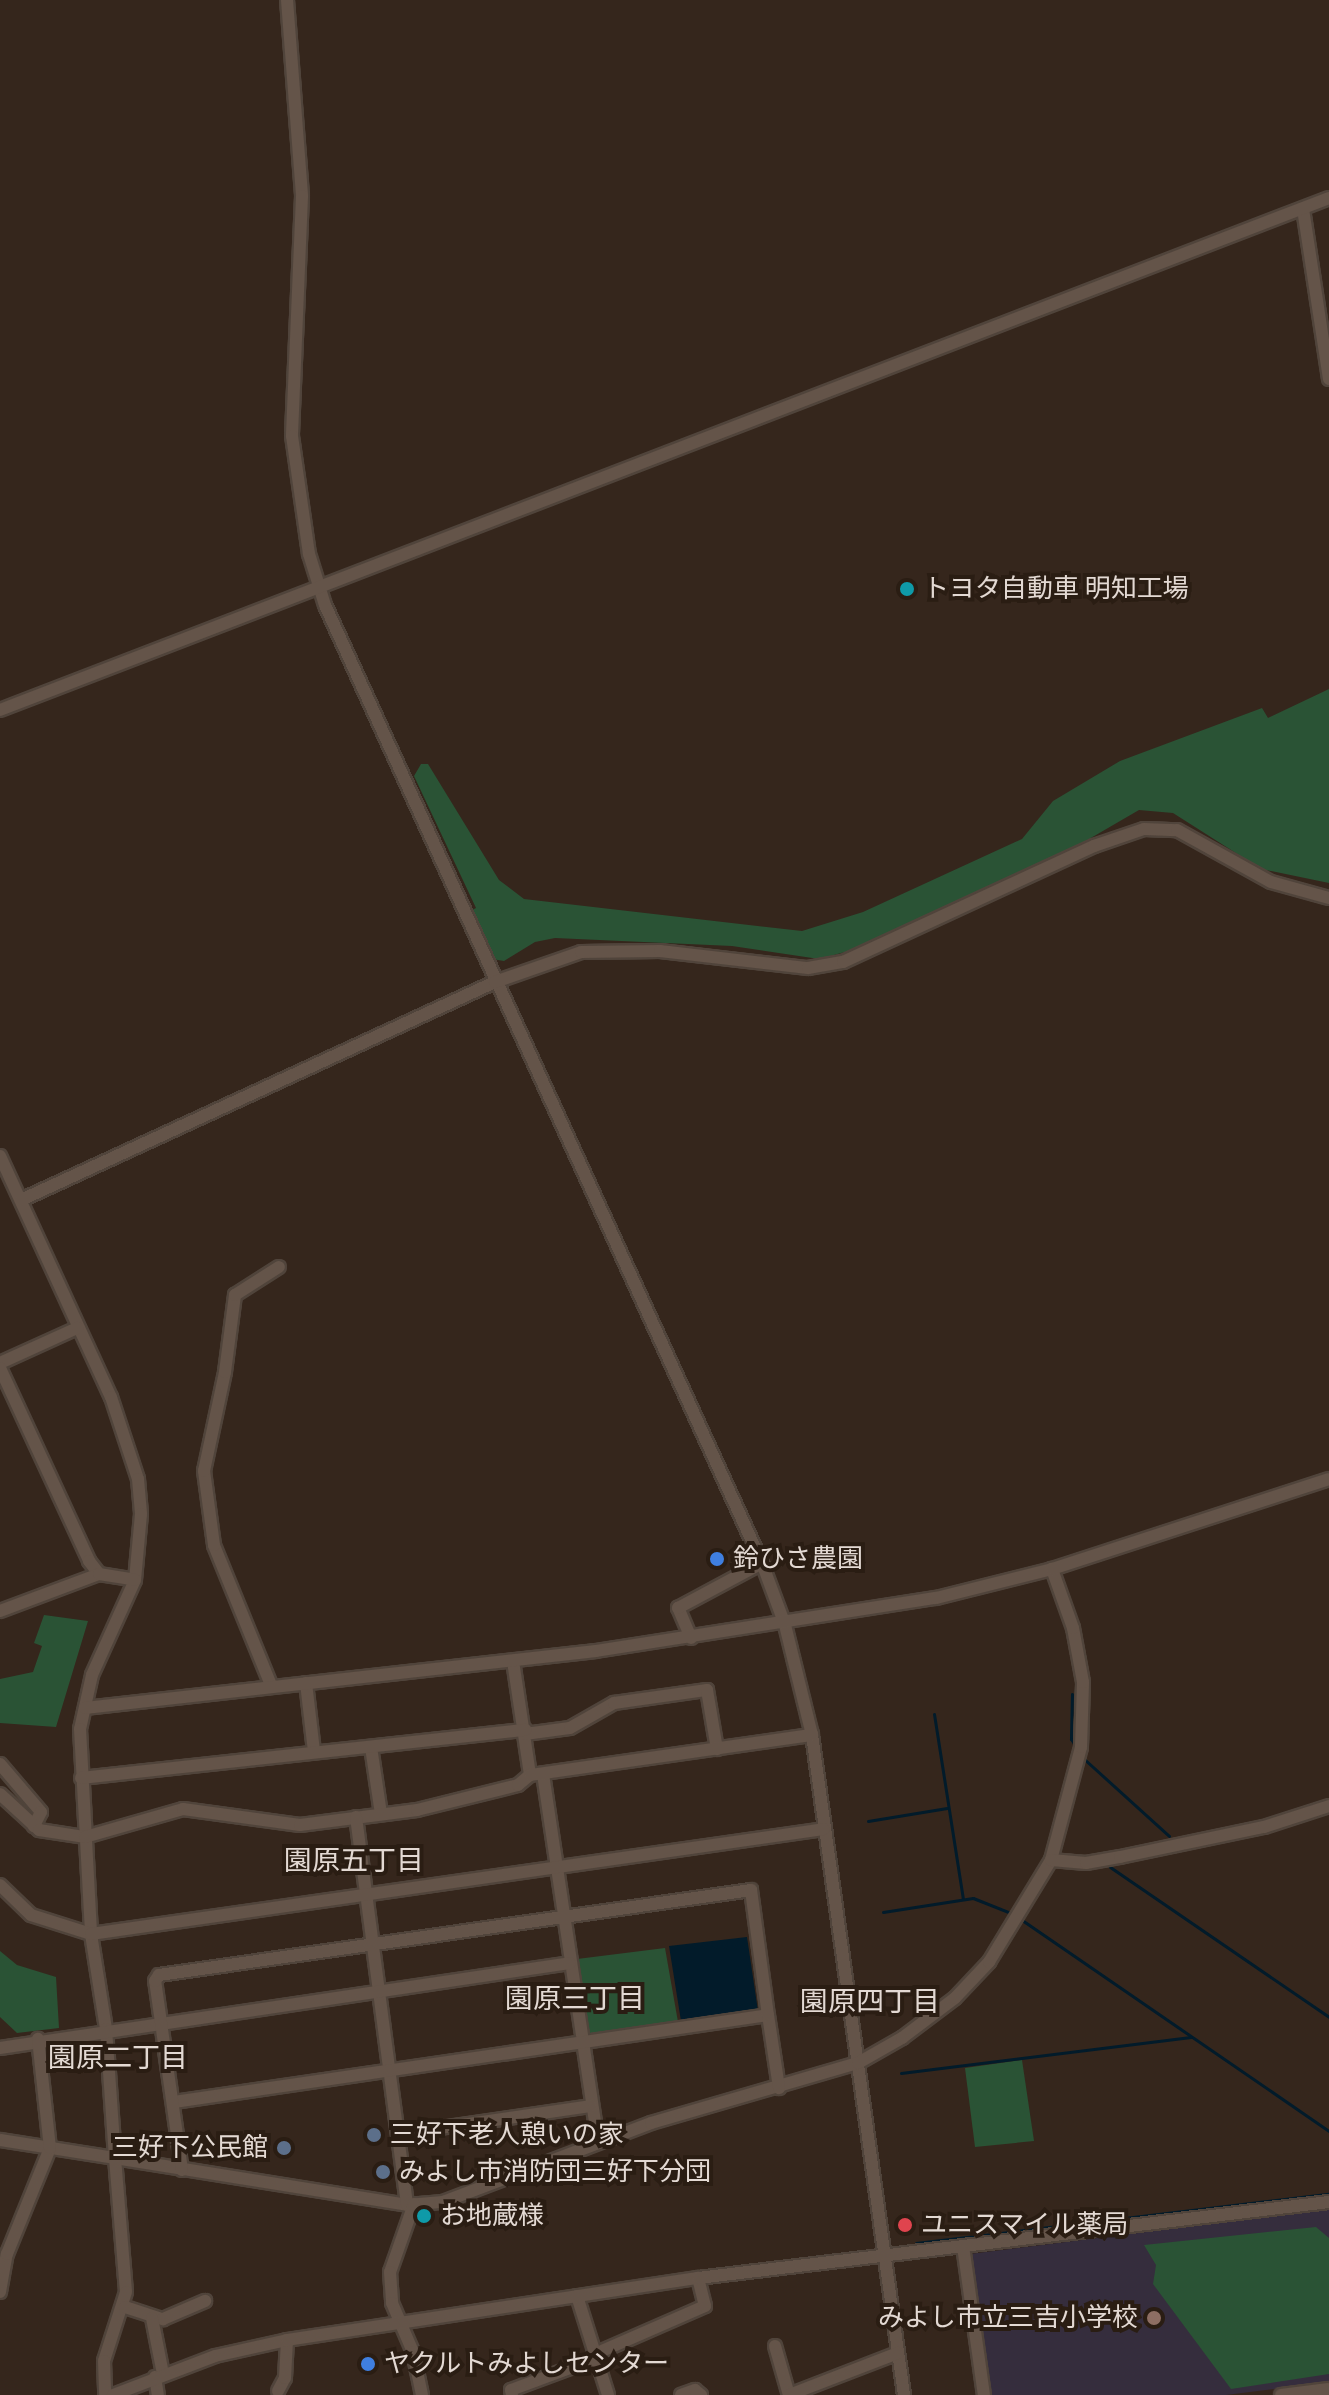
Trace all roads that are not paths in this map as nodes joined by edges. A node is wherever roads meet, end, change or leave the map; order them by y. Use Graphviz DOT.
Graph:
graph roads {
  1 [pos="287,0"];
  2 [pos="1329,198"];
  3 [pos="1303,209"];
  4 [pos="1329,379"];
  5 [pos="318,586"];
  6 [pos="0,710"];
  7 [pos="1329,898"];
  8 [pos="495,982"];
  9 [pos="0,1156"];
  10 [pos="21,1200"];
  11 [pos="279,1267"];
  12 [pos="77,1328"];
  13 [pos="0,1366"];
  14 [pos="1329,1479"];
  15 [pos="762,1563"];
  16 [pos="1052,1569"];
  17 [pos="99,1574"];
  18 [pos="135,1580"];
  19 [pos="0,1611"];
  20 [pos="785,1625"];
  21 [pos="691,1638"];
  22 [pos="513,1661"];
  23 [pos="306,1683"];
  24 [pos="271,1685"];
  25 [pos="85,1708"];
  26 [pos="525,1732"];
  27 [pos="812,1735"];
  28 [pos="371,1747"];
  29 [pos="717,1749"];
  30 [pos="314,1751"];
  31 [pos="0,1764"];
  32 [pos="536,1774"];
  33 [pos="81,1778"];
  34 [pos="0,1794"];
  35 [pos="1329,1806"];
  36 [pos="381,1814"];
  37 [pos="356,1817"];
  38 [pos="34,1826"];
  39 [pos="824,1829"];
  40 [pos="85,1837"];
  41 [pos="1051,1860"];
  42 [pos="557,1869"];
  43 [pos="0,1885"];
  44 [pos="365,1895"];
  45 [pos="564,1918"];
  46 [pos="91,1934"];
  47 [pos="370,1945"];
  48 [pos="570,1963"];
  49 [pos="377,1993"];
  50 [pos="768,2015"];
  51 [pos="163,2023"];
  52 [pos="106,2029"];
  53 [pos="38,2039"];
  54 [pos="582,2042"];
  55 [pos="0,2048"];
  56 [pos="858,2063"];
  57 [pos="389,2070"];
  58 [pos="779,2088"];
  59 [pos="174,2102"];
  60 [pos="591,2106"];
  61 [pos="399,2134"];
  62 [pos="0,2140"];
  63 [pos="598,2142"];
  64 [pos="50,2148"];
  65 [pos="115,2158"];
  66 [pos="182,2170"];
  67 [pos="1329,2202"];
  68 [pos="411,2205"];
  69 [pos="963,2246"];
  70 [pos="886,2254"];
  71 [pos="698,2278"];
  72 [pos="0,2292"];
  73 [pos="577,2296"];
  74 [pos="205,2301"];
  75 [pos="125,2307"];
  76 [pos="152,2318"];
  77 [pos="398,2326"];
  78 [pos="287,2340"];
  79 [pos="775,2346"];
  80 [pos="898,2353"];
  81 [pos="596,2356"];
  82 [pos="159,2376"];
  83 [pos="1329,2389"];
  84 [pos="274,2394"];
  85 [pos="105,2395"];
  86 [pos="113,2395"];
  87 [pos="158,2395"];
  88 [pos="422,2395"];
  89 [pos="512,2395"];
  90 [pos="608,2395"];
  91 [pos="681,2395"];
  92 [pos="701,2395"];
  93 [pos="904,2395"];
  94 [pos="984,2395"];
  95 [pos="1281,2395"];
  96 [pos="1287,2395"];
  1 -- 5 [label="street"];
  2 -- 3 [label="street"];
  3 -- 4 [label="street"];
  3 -- 5 [label="street"];
  5 -- 6 [label="street"];
  5 -- 8 [label="street"];
  7 -- 8 [label="street"];
  8 -- 10 [label="street"];
  8 -- 15 [label="street"];
  9 -- 10 [label="street"];
  10 -- 12 [label="street"];
  11 -- 24 [label="street"];
  12 -- 13 [label="street"];
  12 -- 18 [label="street"];
  13 -- 17 [label="street"];
  14 -- 16 [label="street"];
  15 -- 20 [label="street"];
  15 -- 21 [label="street"];
  16 -- 20 [label="street"];
  16 -- 41 [label="street"];
  17 -- 18 [label="street"];
  17 -- 19 [label="street"];
  18 -- 25 [label="street"];
  20 -- 21 [label="street"];
  20 -- 27 [label="street"];
  21 -- 22 [label="street"];
  22 -- 23 [label="street"];
  22 -- 26 [label="street"];
  23 -- 24 [label="street"];
  23 -- 30 [label="street"];
  24 -- 25 [label="street"];
  25 -- 33 [label="street"];
  26 -- 28 [label="street"];
  26 -- 29 [label="street"];
  26 -- 32 [label="street"];
  27 -- 29 [label="street"];
  27 -- 39 [label="street"];
  28 -- 30 [label="street"];
  28 -- 36 [label="street"];
  29 -- 32 [label="street"];
  30 -- 33 [label="street"];
  31 -- 38 [label="street"];
  32 -- 36 [label="street"];
  32 -- 42 [label="street"];
  33 -- 40 [label="street"];
  34 -- 38 [label="street"];
  35 -- 41 [label="street"];
  36 -- 37 [label="street"];
  37 -- 40 [label="street"];
  37 -- 44 [label="street"];
  38 -- 40 [label="street"];
  39 -- 42 [label="street"];
  39 -- 56 [label="street"];
  40 -- 46 [label="street"];
  41 -- 56 [label="street"];
  42 -- 44 [label="street"];
  42 -- 45 [label="street"];
  43 -- 46 [label="street"];
  44 -- 46 [label="street"];
  44 -- 47 [label="street"];
  45 -- 47 [label="street"];
  45 -- 48 [label="street"];
  45 -- 50 [label="street"];
  46 -- 52 [label="street"];
  47 -- 49 [label="street"];
  47 -- 51 [label="street"];
  48 -- 49 [label="street"];
  48 -- 54 [label="street"];
  49 -- 51 [label="street"];
  49 -- 57 [label="street"];
  50 -- 54 [label="street"];
  50 -- 58 [label="street"];
  51 -- 52 [label="street"];
  51 -- 59 [label="street"];
  52 -- 53 [label="street"];
  52 -- 65 [label="street"];
  53 -- 55 [label="street"];
  53 -- 64 [label="street"];
  54 -- 57 [label="street"];
  54 -- 60 [label="street"];
  56 -- 58 [label="street"];
  56 -- 70 [label="street"];
  57 -- 59 [label="street"];
  57 -- 61 [label="street"];
  58 -- 63 [label="street"];
  59 -- 66 [label="street"];
  60 -- 61 [label="street"];
  60 -- 63 [label="street"];
  61 -- 68 [label="street"];
  62 -- 64 [label="street"];
  63 -- 68 [label="street"];
  64 -- 65 [label="street"];
  64 -- 72 [label="street"];
  65 -- 66 [label="street"];
  65 -- 75 [label="street"];
  66 -- 68 [label="street"];
  67 -- 69 [label="street"];
  68 -- 77 [label="street"];
  69 -- 70 [label="street"];
  69 -- 94 [label="street"];
  70 -- 71 [label="street"];
  70 -- 80 [label="street"];
  71 -- 73 [label="street"];
  71 -- 81 [label="street"];
  73 -- 77 [label="street"];
  73 -- 81 [label="street"];
  74 -- 76 [label="street"];
  75 -- 76 [label="street"];
  75 -- 85 [label="street"];
  76 -- 82 [label="street"];
  77 -- 78 [label="street"];
  77 -- 88 [label="street"];
  78 -- 82 [label="street"];
  78 -- 84 [label="street"];
  79 -- 80 [label="street"];
  80 -- 93 [label="street"];
  81 -- 89 [label="street"];
  81 -- 90 [label="street"];
  82 -- 86 [label="street"];
  82 -- 87 [label="street"];
  83 -- 96 [label="street"];
  91 -- 92 [label="street"];
  95 -- 96 [label="street"];
}
